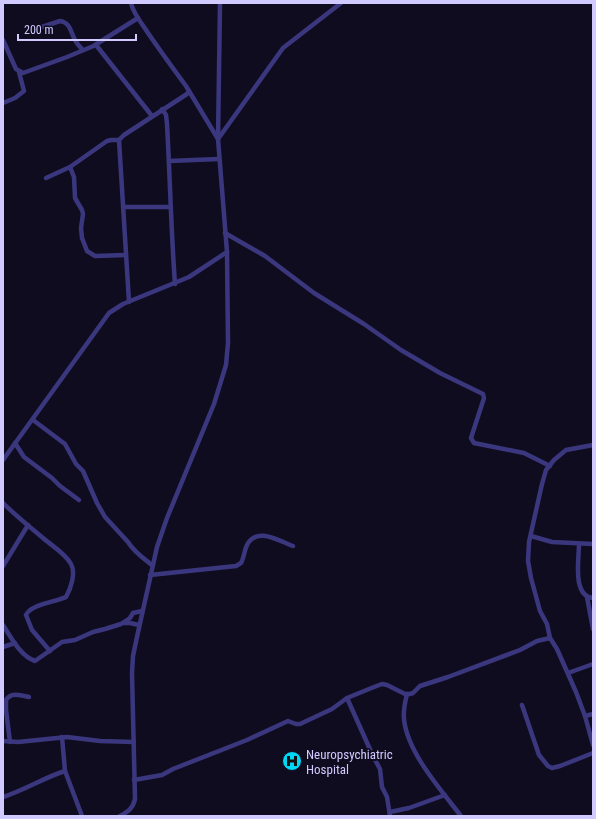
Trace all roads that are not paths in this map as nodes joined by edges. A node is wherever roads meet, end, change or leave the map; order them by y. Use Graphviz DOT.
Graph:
graph roads {
  1 [pos="131,3"];
  2 [pos="220,3"];
  3 [pos="341,3"];
  4 [pos="138,18"];
  5 [pos="36,29"];
  6 [pos="3,40"];
  7 [pos="94,45"];
  8 [pos="83,50"];
  9 [pos="19,72"];
  10 [pos="189,91"];
  11 [pos="3,103"];
  12 [pos="162,109"];
  13 [pos="152,116"];
  14 [pos="218,139"];
  15 [pos="119,140"];
  16 [pos="219,159"];
  17 [pos="169,161"];
  18 [pos="70,167"];
  19 [pos="46,178"];
  20 [pos="123,207"];
  21 [pos="171,207"];
  22 [pos="225,233"];
  23 [pos="227,252"];
  24 [pos="126,255"];
  25 [pos="175,284"];
  26 [pos="129,302"];
  27 [pos="33,420"];
  28 [pos="16,443"];
  29 [pos="593,445"];
  30 [pos="3,460"];
  31 [pos="550,466"];
  32 [pos="79,500"];
  33 [pos="3,504"];
  34 [pos="28,525"];
  35 [pos="531,536"];
  36 [pos="579,544"];
  37 [pos="593,544"];
  38 [pos="293,546"];
  39 [pos="152,565"];
  40 [pos="3,566"];
  41 [pos="150,575"];
  42 [pos="587,597"];
  43 [pos="593,598"];
  44 [pos="142,611"];
  45 [pos="121,624"];
  46 [pos="3,625"];
  47 [pos="139,625"];
  48 [pos="593,629"];
  49 [pos="550,638"];
  50 [pos="15,643"];
  51 [pos="3,647"];
  52 [pos="50,651"];
  53 [pos="593,664"];
  54 [pos="568,673"];
  55 [pos="407,694"];
  56 [pos="29,697"];
  57 [pos="347,698"];
  58 [pos="522,705"];
  59 [pos="593,714"];
  60 [pos="585,716"];
  61 [pos="62,737"];
  62 [pos="3,741"];
  63 [pos="10,742"];
  64 [pos="134,742"];
  65 [pos="593,745"];
  66 [pos="593,753"];
  67 [pos="65,771"];
  68 [pos="134,780"];
  69 [pos="445,795"];
  70 [pos="3,797"];
  71 [pos="390,814"];
  72 [pos="82,816"];
  73 [pos="120,816"];
  74 [pos="461,816"];
  1 -- 4 [label="street"];
  2 -- 14 [label="street"];
  3 -- 14 [label="street"];
  4 -- 7 [label="street"];
  4 -- 10 [label="street"];
  5 -- 8 [label="street"];
  6 -- 9 [label="street"];
  7 -- 8 [label="street"];
  7 -- 13 [label="street"];
  8 -- 9 [label="street"];
  9 -- 11 [label="street"];
  10 -- 12 [label="street"];
  10 -- 14 [label="street"];
  12 -- 13 [label="street"];
  12 -- 17 [label="street"];
  13 -- 15 [label="street"];
  14 -- 16 [label="street"];
  15 -- 18 [label="street"];
  15 -- 20 [label="street"];
  16 -- 17 [label="street"];
  16 -- 22 [label="street"];
  17 -- 21 [label="street"];
  18 -- 19 [label="street"];
  18 -- 24 [label="street"];
  20 -- 21 [label="street"];
  20 -- 24 [label="street"];
  21 -- 25 [label="street"];
  22 -- 23 [label="street"];
  22 -- 31 [label="street"];
  23 -- 25 [label="street"];
  23 -- 39 [label="street"];
  24 -- 26 [label="street"];
  25 -- 26 [label="street"];
  26 -- 27 [label="street"];
  27 -- 28 [label="street"];
  27 -- 39 [label="street"];
  28 -- 30 [label="street"];
  28 -- 32 [label="street"];
  29 -- 31 [label="street"];
  31 -- 35 [label="street"];
  33 -- 34 [label="street"];
  34 -- 40 [label="street"];
  34 -- 52 [label="street"];
  35 -- 36 [label="street"];
  35 -- 49 [label="street"];
  36 -- 37 [label="street"];
  36 -- 42 [label="street"];
  38 -- 41 [label="street"];
  39 -- 41 [label="street"];
  41 -- 44 [label="street"];
  42 -- 43 [label="street"];
  42 -- 48 [label="street"];
  44 -- 45 [label="street"];
  44 -- 47 [label="street"];
  45 -- 47 [label="street"];
  45 -- 52 [label="street"];
  46 -- 50 [label="street"];
  47 -- 64 [label="street"];
  49 -- 54 [label="street"];
  49 -- 55 [label="street"];
  50 -- 51 [label="street"];
  50 -- 52 [label="street"];
  53 -- 54 [label="street"];
  54 -- 60 [label="street"];
  55 -- 57 [label="street"];
  55 -- 69 [label="street"];
  56 -- 63 [label="street"];
  57 -- 68 [label="street"];
  57 -- 71 [label="street"];
  58 -- 66 [label="street"];
  59 -- 60 [label="street"];
  60 -- 65 [label="street"];
  61 -- 63 [label="street"];
  61 -- 64 [label="street"];
  61 -- 67 [label="street"];
  62 -- 63 [label="street"];
  64 -- 68 [label="street"];
  67 -- 70 [label="street"];
  67 -- 72 [label="street"];
  68 -- 73 [label="street"];
  69 -- 71 [label="street"];
  69 -- 74 [label="street"];
}
